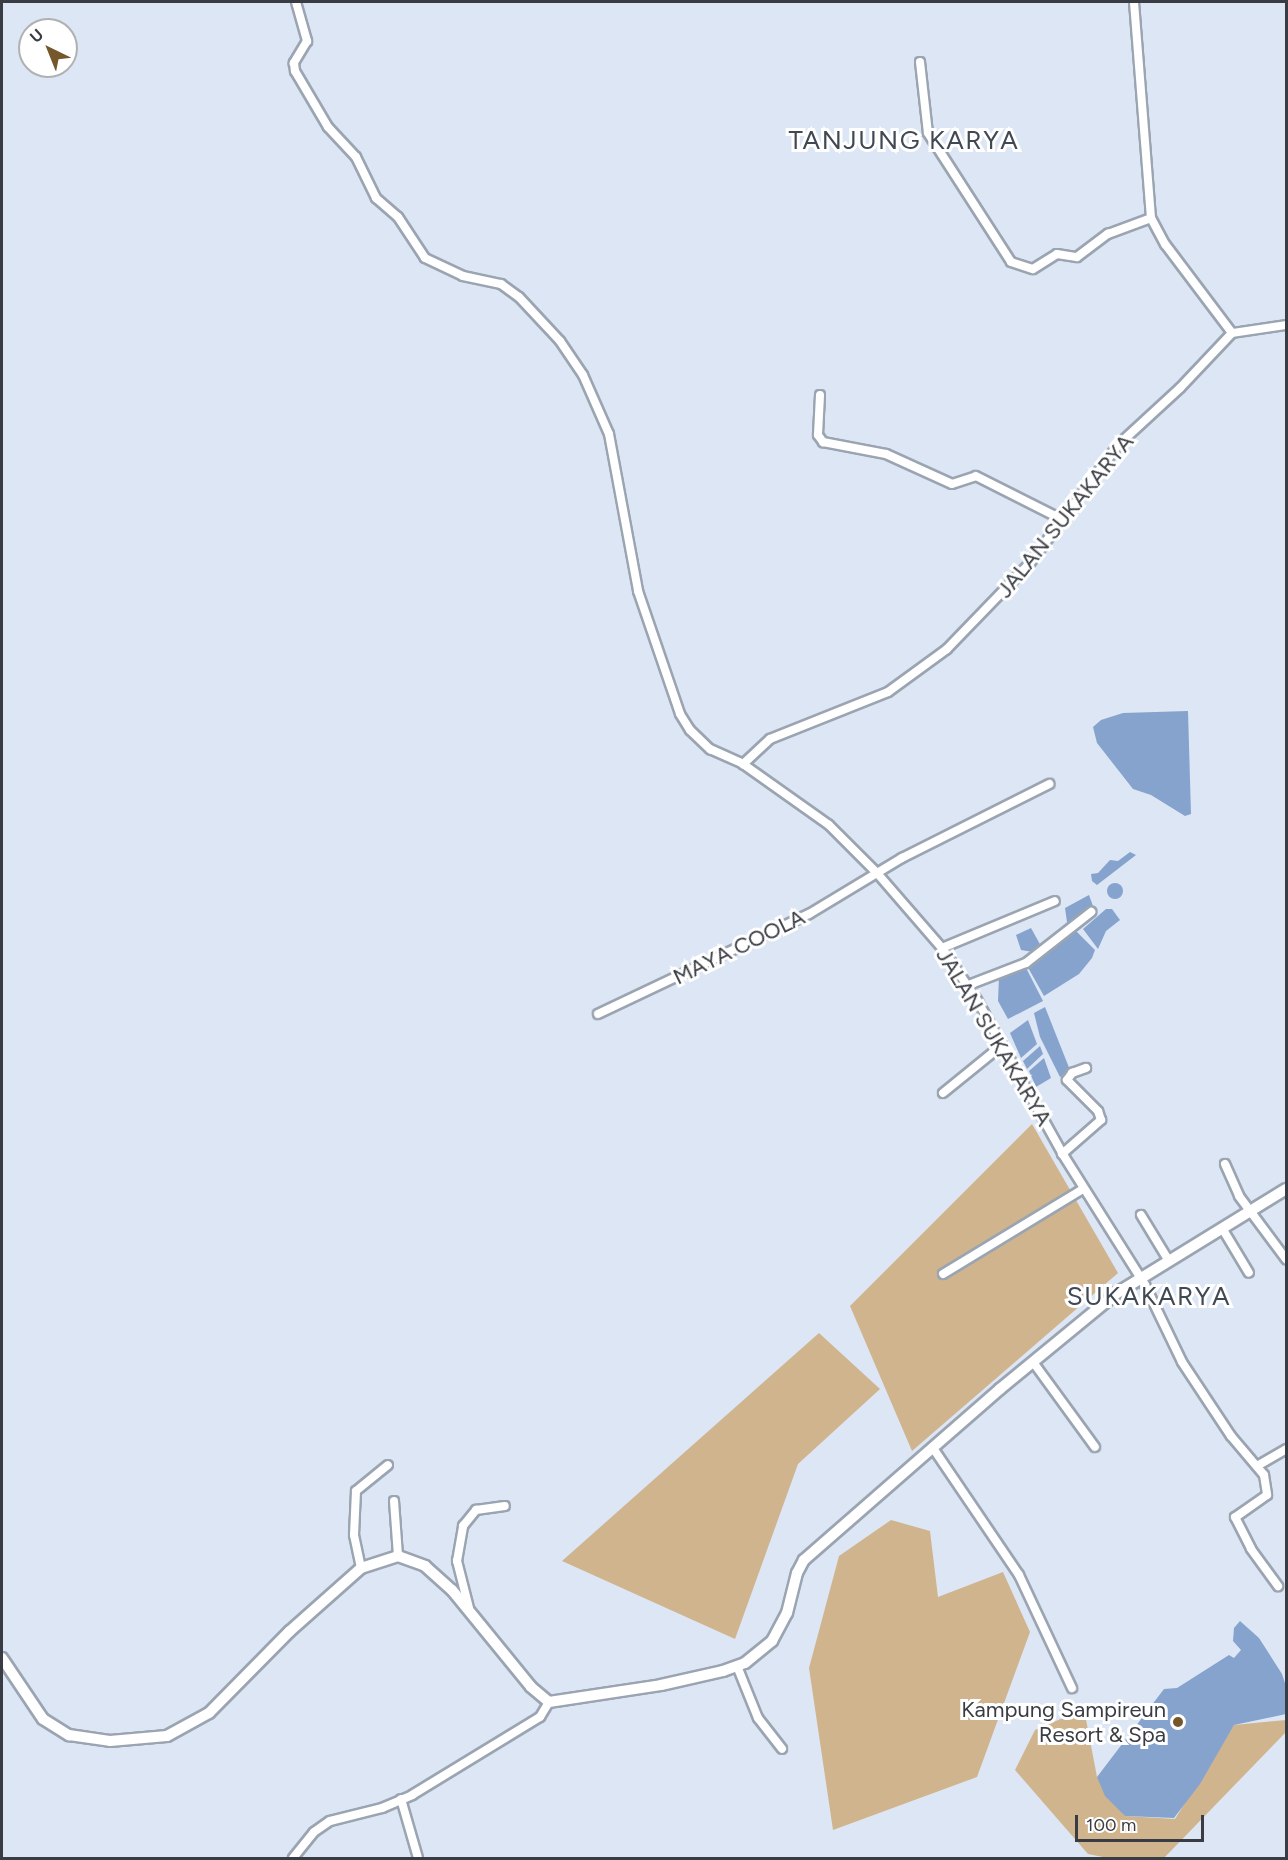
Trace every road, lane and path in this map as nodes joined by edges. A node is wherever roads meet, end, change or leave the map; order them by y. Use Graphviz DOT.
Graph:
graph roads {
  1 [pos="296,2"];
  2 [pos="1134,2"];
  3 [pos="920,62"];
  4 [pos="1151,218"];
  5 [pos="1287,325"];
  6 [pos="1232,333"];
  7 [pos="820,395"];
  8 [pos="1061,519"];
  9 [pos="743,764"];
  10 [pos="1049,784"];
  11 [pos="877,873"];
  12 [pos="1055,901"];
  13 [pos="1091,912"];
  14 [pos="942,948"];
  15 [pos="966,986"];
  16 [pos="598,1014"];
  17 [pos="1002,1045"];
  18 [pos="1086,1068"];
  19 [pos="943,1093"];
  20 [pos="1062,1154"];
  21 [pos="1225,1164"];
  22 [pos="1083,1189"];
  23 [pos="1287,1189"];
  24 [pos="1250,1210"];
  25 [pos="1141,1215"];
  26 [pos="1222,1228"];
  27 [pos="1287,1259"];
  28 [pos="1169,1261"];
  29 [pos="1248,1273"];
  30 [pos="943,1274"];
  31 [pos="1139,1279"];
  32 [pos="1033,1362"];
  33 [pos="1095,1447"];
  34 [pos="933,1448"];
  35 [pos="1287,1449"];
  36 [pos="388,1465"];
  37 [pos="1257,1466"];
  38 [pos="394,1501"];
  39 [pos="505,1506"];
  40 [pos="398,1556"];
  41 [pos="362,1568"];
  42 [pos="1278,1586"];
  43 [pos="469,1608"];
  44 [pos="2,1658"];
  45 [pos="737,1666"];
  46 [pos="1072,1688"];
  47 [pos="549,1702"];
  48 [pos="782,1749"];
  49 [pos="401,1799"];
  50 [pos="293,1858"];
  51 [pos="418,1858"];
  1 -- 9 [label="street"];
  2 -- 4 [label="street"];
  3 -- 4 [label="street"];
  4 -- 6 [label="street"];
  5 -- 6 [label="street"];
  6 -- 8 [label="street, JALAN SUKAKARYA"];
  7 -- 8 [label="street"];
  8 -- 9 [label="street, JALAN SUKAKARYA"];
  9 -- 11 [label="street, JALAN SUKAKARYA"];
  10 -- 11 [label="street, MAYA COOLA"];
  11 -- 14 [label="street, JALAN SUKAKARYA"];
  11 -- 16 [label="street, MAYA COOLA"];
  12 -- 14 [label="street"];
  13 -- 15 [label="street"];
  14 -- 15 [label="street, JALAN SUKAKARYA"];
  15 -- 17 [label="street, JALAN SUKAKARYA"];
  17 -- 19 [label="street"];
  17 -- 20 [label="street, JALAN SUKAKARYA"];
  18 -- 20 [label="street"];
  20 -- 22 [label="street, JALAN SUKAKARYA"];
  21 -- 24 [label="street"];
  22 -- 30 [label="street"];
  22 -- 31 [label="street, JALAN SUKAKARYA"];
  23 -- 24 [label="main road"];
  24 -- 26 [label="main road"];
  24 -- 27 [label="street"];
  25 -- 28 [label="street"];
  26 -- 28 [label="main road"];
  26 -- 29 [label="street"];
  28 -- 31 [label="main road"];
  31 -- 32 [label="main road"];
  31 -- 37 [label="street, JALAN SUKAKARYA"];
  32 -- 33 [label="street"];
  32 -- 34 [label="main road"];
  34 -- 45 [label="main road"];
  34 -- 46 [label="street"];
  35 -- 37 [label="street"];
  36 -- 41 [label="street"];
  37 -- 42 [label="street, JALAN SUKAKARYA"];
  38 -- 40 [label="street"];
  39 -- 43 [label="street"];
  40 -- 41 [label="main road"];
  40 -- 43 [label="main road"];
  41 -- 44 [label="main road"];
  43 -- 47 [label="main road"];
  45 -- 47 [label="main road"];
  45 -- 48 [label="street"];
  47 -- 49 [label="street"];
  49 -- 50 [label="street"];
  49 -- 51 [label="street"];
}
